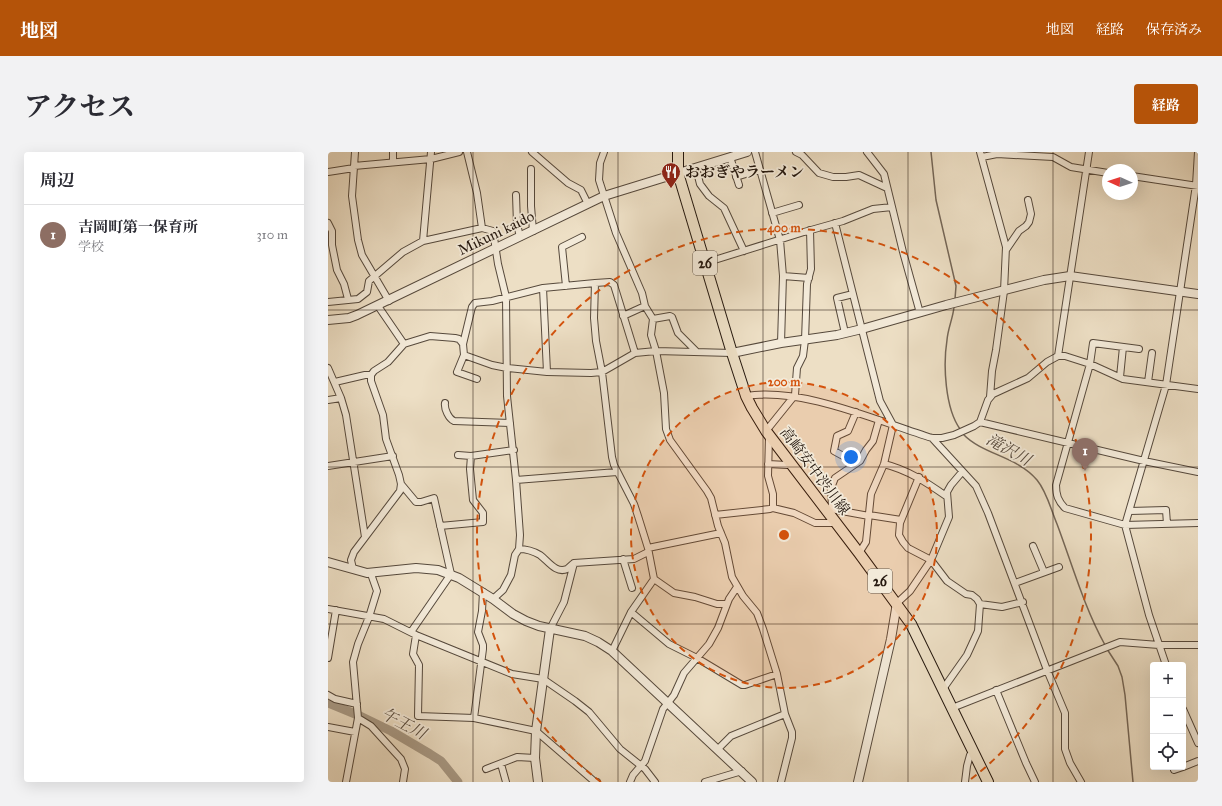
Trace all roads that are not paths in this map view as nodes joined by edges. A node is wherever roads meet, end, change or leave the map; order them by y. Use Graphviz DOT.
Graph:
graph roads {
  1 [pos="355,152"];
  2 [pos="393,152"];
  3 [pos="459,152"];
  4 [pos="467,152"];
  5 [pos="532,152"];
  6 [pos="604,152"];
  7 [pos="678,152"];
  8 [pos="747,152"];
  9 [pos="755,152"];
  10 [pos="796,152"];
  11 [pos="867,152"];
  12 [pos="1089,152"];
  13 [pos="1198,152"];
  14 [pos="431,155"];
  15 [pos="981,155"];
  16 [pos="1055,155"];
  17 [pos="730,157"];
  18 [pos="393,162"];
  19 [pos="354,167"];
  20 [pos="696,168"];
  21 [pos="532,169"];
  22 [pos="759,170"];
  23 [pos="1086,170"];
  24 [pos="328,172"];
  25 [pos="1102,172"];
  26 [pos="678,173"];
  27 [pos="736,177"];
  28 [pos="1138,177"];
  29 [pos="739,185"];
  30 [pos="1197,185"];
  31 [pos="888,188"];
  32 [pos="516,195"];
  33 [pos="604,196"];
  34 [pos="1028,200"];
  35 [pos="588,204"];
  36 [pos="799,205"];
  37 [pos="892,207"];
  38 [pos="772,213"];
  39 [pos="328,223"];
  40 [pos="835,223"];
  41 [pos="482,228"];
  42 [pos="533,230"];
  43 [pos="810,230"];
  44 [pos="520,237"];
  45 [pos="582,237"];
  46 [pos="780,240"];
  47 [pos="423,241"];
  48 [pos="330,245"];
  49 [pos="496,248"];
  50 [pos="1006,250"];
  51 [pos="744,251"];
  52 [pos="705,263"];
  53 [pos="782,276"];
  54 [pos="1070,276"];
  55 [pos="375,277"];
  56 [pos="809,278"];
  57 [pos="595,283"];
  58 [pos="566,286"];
  59 [pos="543,288"];
  60 [pos="1004,291"];
  61 [pos="1181,291"];
  62 [pos="853,294"];
  63 [pos="1198,294"];
  64 [pos="506,297"];
  65 [pos="348,299"];
  66 [pos="388,301"];
  67 [pos="328,302"];
  68 [pos="378,306"];
  69 [pos="645,306"];
  70 [pos="920,313"];
  71 [pos="623,316"];
  72 [pos="653,319"];
  73 [pos="328,320"];
  74 [pos="862,329"];
  75 [pos="845,333"];
  76 [pos="805,340"];
  77 [pos="782,343"];
  78 [pos="404,344"];
  79 [pos="462,344"];
  80 [pos="1124,347"];
  81 [pos="1139,349"];
  82 [pos="656,351"];
  83 [pos="696,351"];
  84 [pos="635,353"];
  85 [pos="732,353"];
  86 [pos="1152,353"];
  87 [pos="464,355"];
  88 [pos="1058,356"];
  89 [pos="1090,364"];
  90 [pos="328,368"];
  91 [pos="507,368"];
  92 [pos="547,372"];
  93 [pos="602,372"];
  94 [pos="371,375"];
  95 [pos="1120,377"];
  96 [pos="477,379"];
  97 [pos="335,382"];
  98 [pos="1148,382"];
  99 [pos="1166,385"];
  100 [pos="1198,389"];
  101 [pos="746,396"];
  102 [pos="794,397"];
  103 [pos="990,397"];
  104 [pos="341,398"];
  105 [pos="328,400"];
  106 [pos="445,404"];
  107 [pos="856,412"];
  108 [pos="880,420"];
  109 [pos="980,422"];
  110 [pos="510,423"];
  111 [pos="893,425"];
  112 [pos="767,433"];
  113 [pos="932,438"];
  114 [pos="1068,442"];
  115 [pos="514,450"];
  116 [pos="458,455"];
  117 [pos="393,456"];
  118 [pos="471,456"];
  119 [pos="1144,461"];
  120 [pos="354,462"];
  121 [pos="856,463"];
  122 [pos="768,464"];
  123 [pos="790,464"];
  124 [pos="884,464"];
  125 [pos="328,466"];
  126 [pos="617,472"];
  127 [pos="962,472"];
  128 [pos="1198,472"];
  129 [pos="919,477"];
  130 [pos="516,480"];
  131 [pos="401,484"];
  132 [pos="946,496"];
  133 [pos="773,508"];
  134 [pos="1130,510"];
  135 [pos="830,512"];
  136 [pos="715,515"];
  137 [pos="869,516"];
  138 [pos="901,520"];
  139 [pos="836,523"];
  140 [pos="1198,523"];
  141 [pos="1167,524"];
  142 [pos="1125,525"];
  143 [pos="440,526"];
  144 [pos="721,533"];
  145 [pos="365,537"];
  146 [pos="1033,546"];
  147 [pos="519,549"];
  148 [pos="648,550"];
  149 [pos="859,553"];
  150 [pos="623,559"];
  151 [pos="931,560"];
  152 [pos="328,562"];
  153 [pos="574,563"];
  154 [pos="1059,567"];
  155 [pos="353,569"];
  156 [pos="1044,572"];
  157 [pos="371,574"];
  158 [pos="451,574"];
  159 [pos="654,579"];
  160 [pos="1015,583"];
  161 [pos="737,587"];
  162 [pos="632,588"];
  163 [pos="483,592"];
  164 [pos="493,599"];
  165 [pos="1023,602"];
  166 [pos="897,603"];
  167 [pos="726,604"];
  168 [pos="980,604"];
  169 [pos="328,609"];
  170 [pos="336,610"];
  171 [pos="631,612"];
  172 [pos="369,617"];
  173 [pos="550,629"];
  174 [pos="413,633"];
  175 [pos="1159,645"];
  176 [pos="1198,645"];
  177 [pos="612,651"];
  178 [pos="328,658"];
  179 [pos="697,658"];
  180 [pos="481,662"];
  181 [pos="1165,662"];
  182 [pos="1047,670"];
  183 [pos="777,674"];
  184 [pos="543,679"];
  185 [pos="943,689"];
  186 [pos="996,690"];
  187 [pos="328,695"];
  188 [pos="669,703"];
  189 [pos="357,705"];
  190 [pos="952,708"];
  191 [pos="785,714"];
  192 [pos="1186,716"];
  193 [pos="358,717"];
  194 [pos="474,718"];
  195 [pos="328,727"];
  196 [pos="536,731"];
  197 [pos="355,732"];
  198 [pos="1198,743"];
  199 [pos="718,749"];
  200 [pos="973,753"];
  201 [pos="535,758"];
  202 [pos="1198,760"];
  203 [pos="501,764"];
  204 [pos="642,766"];
  205 [pos="1186,766"];
  206 [pos="486,769"];
  207 [pos="742,772"];
  208 [pos="346,782"];
  209 [pos="403,782"];
  210 [pos="506,782"];
  211 [pos="538,782"];
  212 [pos="597,782"];
  213 [pos="630,782"];
  214 [pos="655,782"];
  215 [pos="705,782"];
  216 [pos="752,782"];
  217 [pos="781,782"];
  218 [pos="858,782"];
  219 [pos="965,782"];
  220 [pos="988,782"];
  221 [pos="1035,782"];
  222 [pos="1081,782"];
  1 -- 19 [label="street"];
  2 -- 18 [label="street"];
  3 -- 14 [label="street"];
  4 -- 41 [label="street"];
  5 -- 35 [label="street"];
  6 -- 33 [label="street"];
  7 -- 26 [label="main road, 高崎安中渋川線 / 26"];
  8 -- 17 [label="street, Mikuni kaido"];
  9 -- 22 [label="street"];
  10 -- 31 [label="street"];
  11 -- 31 [label="street"];
  12 -- 23 [label="street"];
  13 -- 30 [label="street"];
  14 -- 18 [label="street"];
  14 -- 47 [label="street"];
  15 -- 16 [label="street"];
  15 -- 50 [label="street"];
  16 -- 23 [label="street"];
  17 -- 20 [label="street, Mikuni kaido"];
  17 -- 27 [label="street"];
  18 -- 19 [label="street"];
  19 -- 24 [label="street"];
  19 -- 55 [label="street"];
  20 -- 26 [label="street, Mikuni kaido"];
  20 -- 51 [label="street"];
  21 -- 42 [label="street"];
  22 -- 27 [label="street"];
  22 -- 38 [label="street"];
  23 -- 25 [label="street"];
  23 -- 54 [label="street"];
  26 -- 33 [label="street, Mikuni kaido"];
  26 -- 52 [label="main road, 高崎安中渋川線 / 26"];
  27 -- 29 [label="street"];
  28 -- 30 [label="street"];
  30 -- 61 [label="street"];
  31 -- 37 [label="street"];
  32 -- 44 [label="street"];
  33 -- 35 [label="street, Mikuni kaido"];
  33 -- 69 [label="street"];
  34 -- 50 [label="street"];
  35 -- 42 [label="street, Mikuni kaido"];
  36 -- 38 [label="street"];
  37 -- 40 [label="street"];
  37 -- 70 [label="street"];
  38 -- 46 [label="street"];
  39 -- 48 [label="street"];
  40 -- 43 [label="street"];
  40 -- 62 [label="street"];
  41 -- 47 [label="street"];
  41 -- 49 [label="street"];
  42 -- 44 [label="street, Mikuni kaido"];
  43 -- 46 [label="street"];
  43 -- 56 [label="street"];
  44 -- 49 [label="street, Mikuni kaido"];
  45 -- 58 [label="street"];
  46 -- 51 [label="street"];
  46 -- 53 [label="street"];
  47 -- 55 [label="street"];
  48 -- 65 [label="street"];
  49 -- 64 [label="street"];
  49 -- 66 [label="street, Mikuni kaido"];
  50 -- 60 [label="street"];
  51 -- 52 [label="street"];
  52 -- 85 [label="main road, 高崎安中渋川線 / 26"];
  53 -- 56 [label="street"];
  53 -- 77 [label="street"];
  54 -- 60 [label="street"];
  54 -- 61 [label="street"];
  54 -- 88 [label="street"];
  55 -- 65 [label="street"];
  55 -- 66 [label="street"];
  56 -- 76 [label="street"];
  57 -- 58 [label="street"];
  57 -- 71 [label="street"];
  57 -- 93 [label="street"];
  58 -- 59 [label="street"];
  59 -- 64 [label="street"];
  59 -- 92 [label="street"];
  60 -- 70 [label="street"];
  60 -- 103 [label="street"];
  61 -- 63 [label="street"];
  61 -- 99 [label="street"];
  62 -- 74 [label="street"];
  62 -- 75 [label="street"];
  64 -- 79 [label="street"];
  64 -- 91 [label="street"];
  65 -- 67 [label="street"];
  66 -- 68 [label="street, Mikuni kaido"];
  68 -- 73 [label="street, Mikuni kaido"];
  68 -- 78 [label="street"];
  69 -- 71 [label="street"];
  69 -- 72 [label="street"];
  70 -- 74 [label="street"];
  71 -- 84 [label="street"];
  72 -- 82 [label="street"];
  72 -- 83 [label="street"];
  74 -- 75 [label="street"];
  74 -- 111 [label="street"];
  75 -- 76 [label="street"];
  76 -- 77 [label="street"];
  76 -- 102 [label="street"];
  77 -- 85 [label="street"];
  78 -- 79 [label="street"];
  78 -- 94 [label="street"];
  79 -- 87 [label="street"];
  80 -- 81 [label="street"];
  80 -- 89 [label="street"];
  80 -- 95 [label="street"];
  82 -- 83 [label="street"];
  82 -- 84 [label="street"];
  82 -- 136 [label="street"];
  83 -- 85 [label="street"];
  84 -- 93 [label="street"];
  85 -- 101 [label="main road, 高崎安中渋川線 / 26"];
  86 -- 98 [label="street"];
  87 -- 91 [label="street"];
  87 -- 96 [label="street"];
  88 -- 89 [label="street"];
  88 -- 103 [label="street"];
  89 -- 95 [label="street"];
  89 -- 114 [label="street"];
  90 -- 97 [label="street"];
  91 -- 92 [label="street"];
  91 -- 110 [label="street"];
  92 -- 93 [label="street"];
  93 -- 126 [label="street"];
  94 -- 97 [label="street"];
  94 -- 117 [label="street"];
  95 -- 98 [label="street"];
  97 -- 104 [label="street"];
  98 -- 99 [label="street"];
  99 -- 100 [label="street"];
  99 -- 119 [label="street"];
  101 -- 102 [label="street"];
  101 -- 112 [label="main road, 高崎安中渋川線 / 26"];
  102 -- 107 [label="street"];
  102 -- 112 [label="street"];
  103 -- 109 [label="street"];
  104 -- 105 [label="street"];
  104 -- 120 [label="street"];
  106 -- 110 [label="street"];
  107 -- 108 [label="street"];
  107 -- 121 [label="street"];
  108 -- 111 [label="street"];
  108 -- 121 [label="street"];
  109 -- 113 [label="street"];
  109 -- 114 [label="street"];
  110 -- 115 [label="street"];
  111 -- 113 [label="street"];
  111 -- 124 [label="street"];
  112 -- 122 [label="street"];
  112 -- 123 [label="main road, 高崎安中渋川線 / 26"];
  113 -- 127 [label="street"];
  114 -- 119 [label="street"];
  114 -- 142 [label="street"];
  115 -- 118 [label="street"];
  115 -- 130 [label="street"];
  116 -- 118 [label="street"];
  117 -- 120 [label="street"];
  117 -- 131 [label="street"];
  118 -- 143 [label="street"];
  119 -- 128 [label="street"];
  119 -- 134 [label="street"];
  120 -- 125 [label="street"];
  120 -- 145 [label="street"];
  121 -- 135 [label="street"];
  122 -- 123 [label="street"];
  122 -- 133 [label="street"];
  123 -- 135 [label="main road, 高崎安中渋川線 / 26"];
  124 -- 129 [label="street"];
  124 -- 137 [label="street"];
  126 -- 130 [label="street"];
  126 -- 148 [label="street"];
  127 -- 132 [label="street"];
  127 -- 160 [label="street"];
  129 -- 132 [label="street"];
  129 -- 138 [label="street"];
  130 -- 147 [label="street"];
  131 -- 143 [label="street"];
  131 -- 145 [label="street"];
  132 -- 151 [label="street"];
  133 -- 136 [label="street"];
  133 -- 139 [label="street"];
  134 -- 141 [label="street"];
  134 -- 142 [label="street"];
  135 -- 137 [label="street"];
  135 -- 139 [label="main road, 高崎安中渋川線 / 26"];
  136 -- 144 [label="street"];
  137 -- 138 [label="street"];
  137 -- 149 [label="street"];
  138 -- 151 [label="street"];
  139 -- 149 [label="main road, 高崎安中渋川線 / 26"];
  140 -- 141 [label="street"];
  141 -- 142 [label="street"];
  142 -- 175 [label="street"];
  143 -- 158 [label="street"];
  144 -- 148 [label="street"];
  144 -- 161 [label="street"];
  145 -- 155 [label="street"];
  146 -- 156 [label="street"];
  147 -- 153 [label="street"];
  147 -- 164 [label="street"];
  148 -- 150 [label="street"];
  148 -- 159 [label="street"];
  149 -- 166 [label="main road, 高崎安中渋川線 / 26"];
  150 -- 153 [label="street"];
  150 -- 162 [label="street"];
  151 -- 166 [label="street"];
  151 -- 168 [label="street"];
  152 -- 155 [label="street"];
  153 -- 173 [label="street"];
  154 -- 156 [label="street"];
  155 -- 157 [label="street"];
  156 -- 160 [label="street"];
  157 -- 158 [label="street"];
  157 -- 172 [label="street"];
  158 -- 163 [label="street"];
  158 -- 174 [label="street"];
  159 -- 167 [label="street"];
  159 -- 171 [label="street"];
  160 -- 165 [label="street"];
  161 -- 167 [label="street"];
  161 -- 183 [label="street"];
  163 -- 164 [label="street"];
  163 -- 180 [label="street"];
  164 -- 173 [label="street"];
  165 -- 168 [label="street"];
  165 -- 182 [label="street"];
  166 -- 185 [label="main road, 高崎安中渋川線 / 26"];
  166 -- 218 [label="street"];
  167 -- 179 [label="street"];
  168 -- 185 [label="street"];
  169 -- 170 [label="street"];
  170 -- 172 [label="street"];
  170 -- 178 [label="street"];
  171 -- 177 [label="street"];
  171 -- 179 [label="street"];
  172 -- 174 [label="street"];
  172 -- 189 [label="street"];
  173 -- 177 [label="street"];
  173 -- 184 [label="street"];
  174 -- 180 [label="street"];
  174 -- 194 [label="street"];
  175 -- 176 [label="street"];
  175 -- 181 [label="street"];
  175 -- 182 [label="street"];
  177 -- 188 [label="street"];
  179 -- 183 [label="street"];
  179 -- 188 [label="street"];
  180 -- 184 [label="street"];
  180 -- 194 [label="street"];
  182 -- 186 [label="street"];
  182 -- 222 [label="street"];
  183 -- 191 [label="street"];
  184 -- 196 [label="street"];
  184 -- 204 [label="street"];
  185 -- 190 [label="main road, 高崎安中渋川線 / 26"];
  186 -- 190 [label="street"];
  186 -- 221 [label="street"];
  187 -- 189 [label="street"];
  188 -- 199 [label="street"];
  188 -- 204 [label="street"];
  189 -- 193 [label="street"];
  190 -- 200 [label="main road, 高崎安中渋川線 / 26"];
  191 -- 199 [label="street"];
  191 -- 217 [label="street"];
  192 -- 198 [label="street"];
  193 -- 197 [label="street"];
  193 -- 209 [label="street"];
  194 -- 196 [label="street"];
  195 -- 197 [label="street"];
  196 -- 201 [label="street"];
  196 -- 212 [label="street"];
  197 -- 208 [label="street"];
  199 -- 207 [label="street"];
  200 -- 219 [label="street"];
  200 -- 220 [label="main road, 高崎安中渋川線 / 26"];
  201 -- 203 [label="street"];
  201 -- 211 [label="street"];
  202 -- 205 [label="street"];
  203 -- 206 [label="street"];
  203 -- 210 [label="street"];
  204 -- 213 [label="street"];
  204 -- 214 [label="street"];
  207 -- 215 [label="street"];
  207 -- 216 [label="street"];
}
